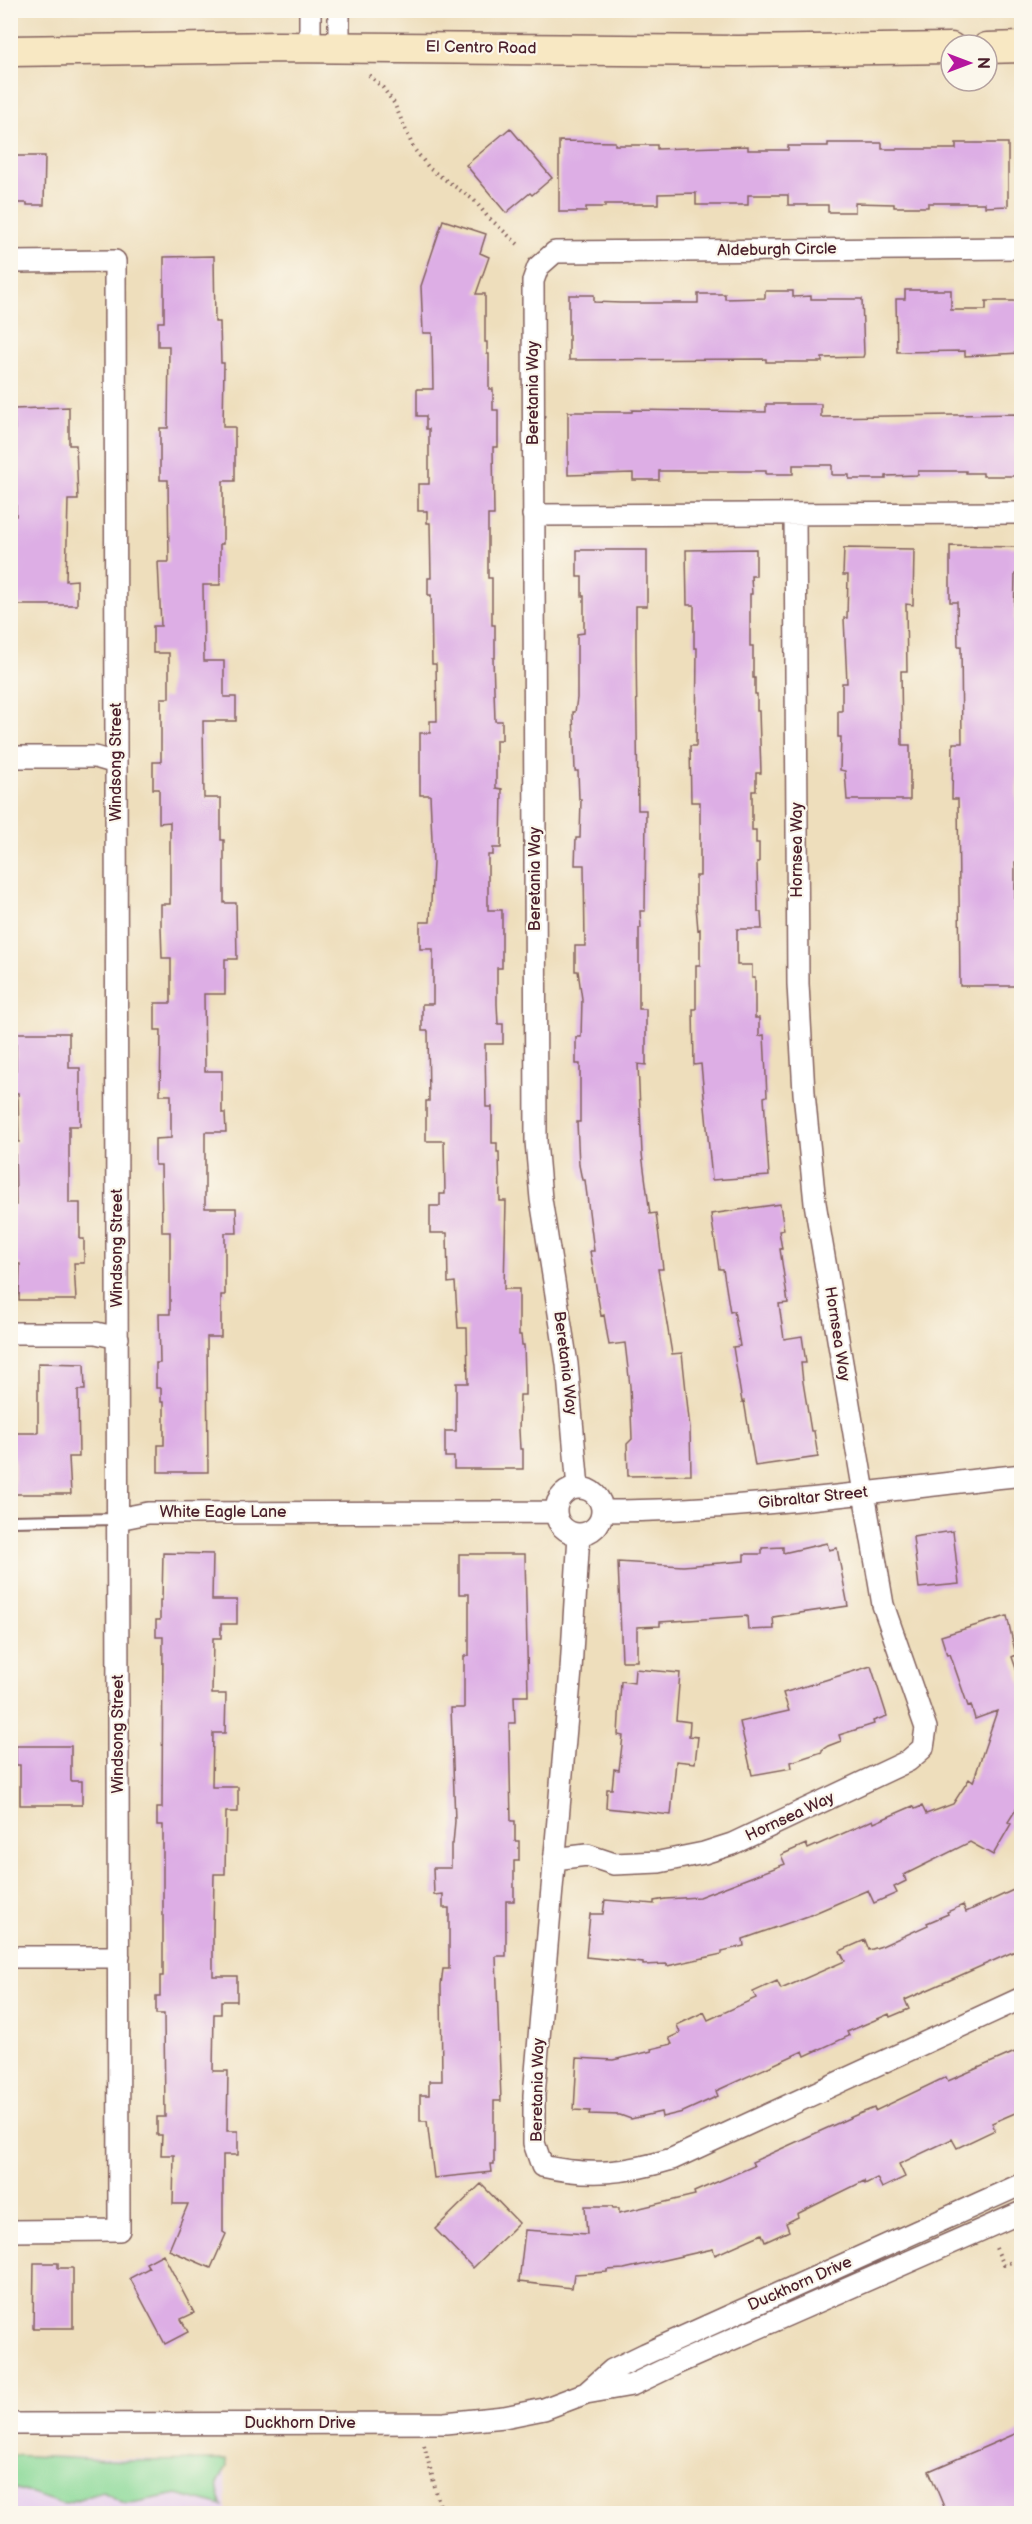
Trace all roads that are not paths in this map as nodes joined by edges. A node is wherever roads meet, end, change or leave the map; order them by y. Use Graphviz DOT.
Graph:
graph roads {
  1 [pos="310,10"];
  2 [pos="339,10"];
  3 [pos="310,47"];
  4 [pos="339,47"];
  5 [pos="1022,47"];
  6 [pos="939,48"];
  7 [pos="999,48"];
  8 [pos="10,51"];
  9 [pos="1022,248"];
  10 [pos="10,262"];
  11 [pos="538,267"];
  12 [pos="1022,513"];
  13 [pos="795,514"];
  14 [pos="533,515"];
  15 [pos="10,758"];
  16 [pos="116,763"];
  17 [pos="10,1333"];
  18 [pos="118,1338"];
  19 [pos="1022,1475"];
  20 [pos="578,1488"];
  21 [pos="864,1493"];
  22 [pos="603,1511"];
  23 [pos="556,1512"];
  24 [pos="118,1519"];
  25 [pos="10,1521"];
  26 [pos="579,1534"];
  27 [pos="554,1859"];
  28 [pos="10,1957"];
  29 [pos="119,1957"];
  30 [pos="1022,1998"];
  31 [pos="1022,2184"];
  32 [pos="1022,2212"];
  33 [pos="10,2231"];
  34 [pos="586,2393"];
  35 [pos="10,2424"];
  1 -- 3 [label="street"];
  2 -- 4 [label="street"];
  3 -- 4 [label="main road, El Centro Road"];
  3 -- 8 [label="main road, El Centro Road"];
  4 -- 6 [label="main road, El Centro Road"];
  5 -- 7 [label="main road"];
  9 -- 11 [label="street, Aldeburgh Circle"];
  10 -- 16 [label="street, Windsong Street"];
  11 -- 14 [label="street, Beretania Way"];
  12 -- 13 [label="street"];
  13 -- 14 [label="street"];
  13 -- 21 [label="street, Hornsea Way"];
  14 -- 20 [label="street, Beretania Way"];
  15 -- 16 [label="street"];
  16 -- 18 [label="street, Windsong Street"];
  17 -- 18 [label="street"];
  18 -- 24 [label="street, Windsong Street"];
  19 -- 21 [label="street, Gibraltar Street"];
  20 -- 22 [label="street"];
  20 -- 23 [label="street"];
  21 -- 22 [label="street, Gibraltar Street"];
  21 -- 27 [label="street, Hornsea Way"];
  22 -- 26 [label="street"];
  23 -- 24 [label="street, White Eagle Lane"];
  23 -- 26 [label="street"];
  24 -- 25 [label="lane"];
  24 -- 29 [label="street, Windsong Street"];
  26 -- 27 [label="street, Beretania Way"];
  27 -- 30 [label="street, Beretania Way"];
  28 -- 29 [label="street"];
  29 -- 33 [label="street, Windsong Street"];
  31 -- 34 [label="street, Duckhorn Drive"];
  32 -- 34 [label="street, Duckhorn Drive"];
  34 -- 35 [label="street, Duckhorn Drive"];
}
